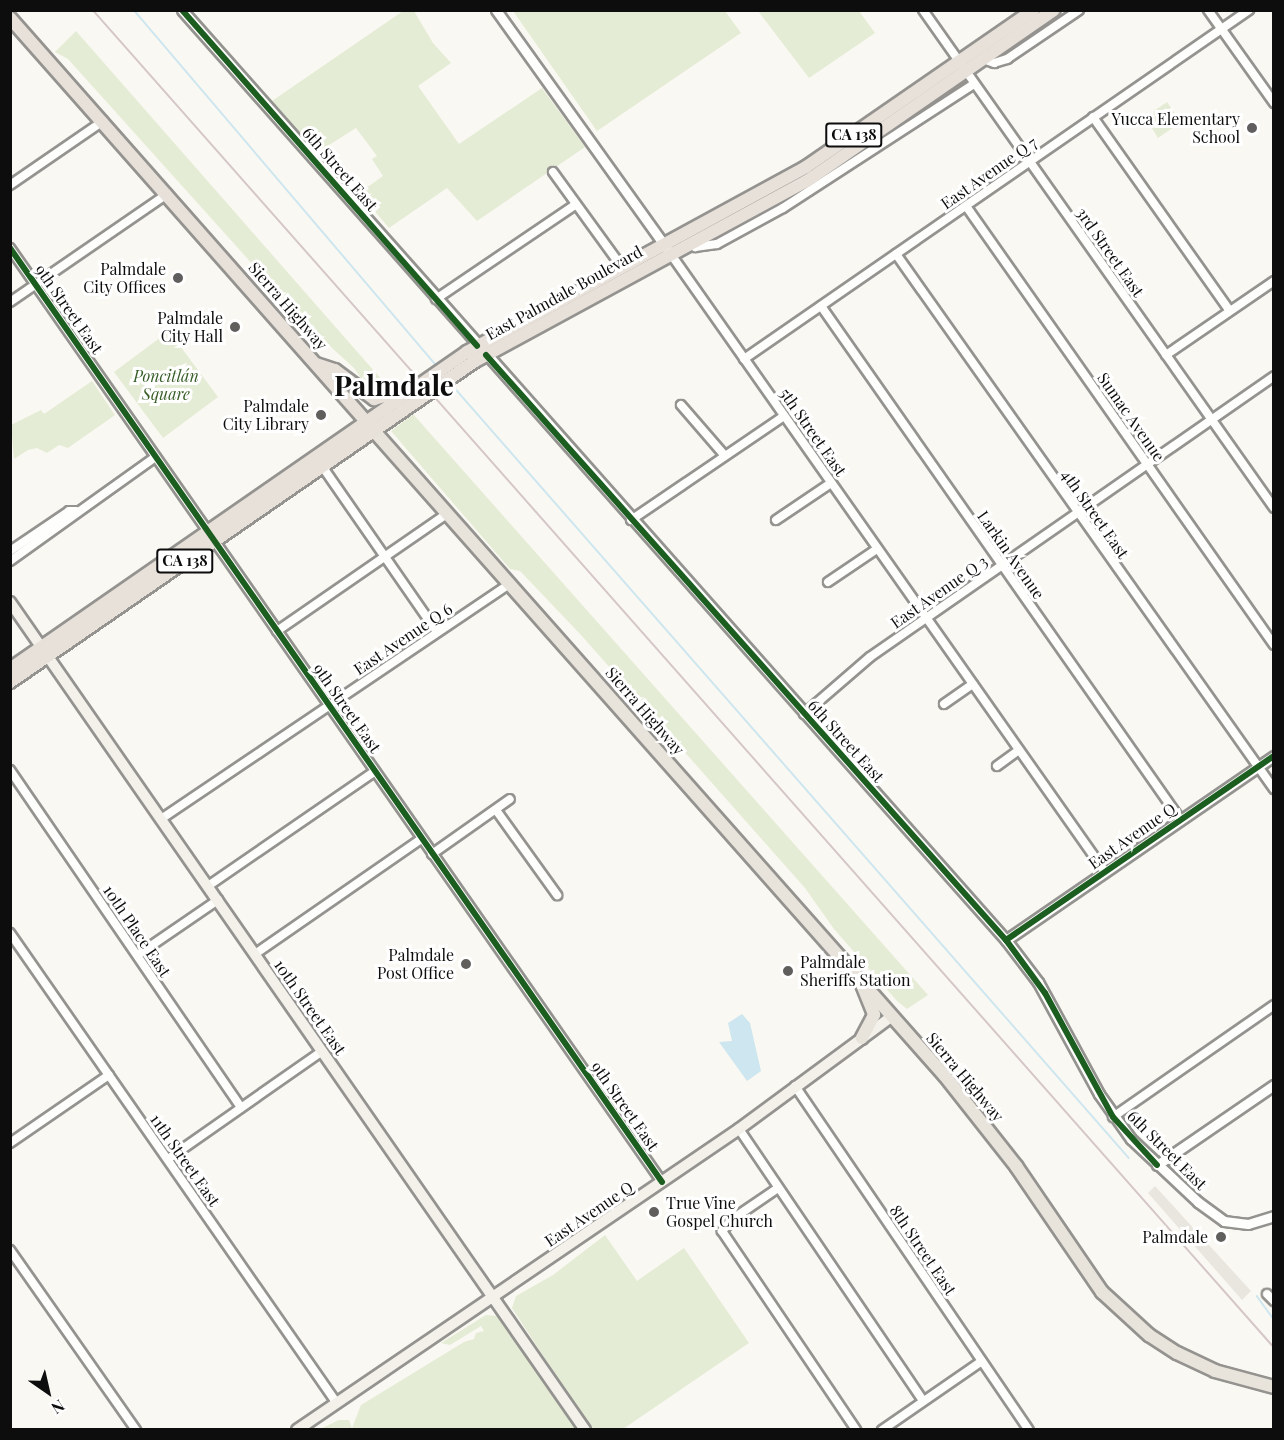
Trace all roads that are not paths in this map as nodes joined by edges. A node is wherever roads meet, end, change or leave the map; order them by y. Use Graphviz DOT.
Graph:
graph roads {
  1 [pos="182,10"];
  2 [pos="496,10"];
  3 [pos="923,10"];
  4 [pos="1034,10"];
  5 [pos="1054,10"];
  6 [pos="1079,10"];
  7 [pos="1208,10"];
  8 [pos="1249,10"];
  9 [pos="10,18"];
  10 [pos="1221,29"];
  11 [pos="982,60"];
  12 [pos="963,67"];
  13 [pos="975,84"];
  14 [pos="1274,103"];
  15 [pos="1094,117"];
  16 [pos="103,121"];
  17 [pos="1030,161"];
  18 [pos="553,172"];
  19 [pos="10,185"];
  20 [pos="167,194"];
  21 [pos="575,205"];
  22 [pos="966,206"];
  23 [pos="690,242"];
  24 [pos="10,248"];
  25 [pos="667,249"];
  26 [pos="896,254"];
  27 [pos="621,266"];
  28 [pos="1274,281"];
  29 [pos="36,285"];
  30 [pos="436,299"];
  31 [pos="10,302"];
  32 [pos="820,306"];
  33 [pos="1230,311"];
  34 [pos="482,350"];
  35 [pos="1166,355"];
  36 [pos="744,359"];
  37 [pos="316,364"];
  38 [pos="1274,376"];
  39 [pos="417,387"];
  40 [pos="681,405"];
  41 [pos="784,416"];
  42 [pos="1211,420"];
  43 [pos="370,427"];
  44 [pos="725,456"];
  45 [pos="155,457"];
  46 [pos="1148,464"];
  47 [pos="322,466"];
  48 [pos="831,483"];
  49 [pos="1274,508"];
  50 [pos="76,511"];
  51 [pos="1077,512"];
  52 [pos="448,513"];
  53 [pos="631,520"];
  54 [pos="776,520"];
  55 [pos="212,537"];
  56 [pos="877,549"];
  57 [pos="10,551"];
  58 [pos="386,556"];
  59 [pos="10,561"];
  60 [pos="1001,565"];
  61 [pos="828,582"];
  62 [pos="511,583"];
  63 [pos="10,602"];
  64 [pos="926,617"];
  65 [pos="277,631"];
  66 [pos="437,632"];
  67 [pos="1274,645"];
  68 [pos="45,651"];
  69 [pos="10,669"];
  70 [pos="10,682"];
  71 [pos="973,684"];
  72 [pos="944,704"];
  73 [pos="328,705"];
  74 [pos="804,714"];
  75 [pos="1019,750"];
  76 [pos="1274,756"];
  77 [pos="997,766"];
  78 [pos="1258,766"];
  79 [pos="10,770"];
  80 [pos="374,772"];
  81 [pos="1274,789"];
  82 [pos="510,799"];
  83 [pos="496,810"];
  84 [pos="161,819"];
  85 [pos="1180,819"];
  86 [pos="421,839"];
  87 [pos="432,854"];
  88 [pos="1105,872"];
  89 [pos="208,886"];
  90 [pos="557,895"];
  91 [pos="218,900"];
  92 [pos="10,933"];
  93 [pos="1006,940"];
  94 [pos="139,954"];
  95 [pos="255,954"];
  96 [pos="861,981"];
  97 [pos="1274,1005"];
  98 [pos="892,1016"];
  99 [pos="862,1038"];
  100 [pos="322,1051"];
  101 [pos="109,1076"];
  102 [pos="1274,1085"];
  103 [pos="795,1086"];
  104 [pos="241,1107"];
  105 [pos="1113,1117"];
  106 [pos="739,1129"];
  107 [pos="10,1143"];
  108 [pos="168,1159"];
  109 [pos="1157,1165"];
  110 [pos="662,1182"];
  111 [pos="778,1188"];
  112 [pos="1274,1216"];
  113 [pos="10,1250"];
  114 [pos="1267,1294"];
  115 [pos="494,1297"];
  116 [pos="1274,1301"];
  117 [pos="982,1361"];
  118 [pos="1274,1387"];
  119 [pos="923,1401"];
  120 [pos="336,1402"];
  121 [pos="136,1430"];
  122 [pos="297,1430"];
  123 [pos="585,1430"];
  124 [pos="856,1430"];
  125 [pos="882,1430"];
  126 [pos="1029,1430"];
  1 -- 30 [label="street, 6th Street East"];
  2 -- 25 [label="street, 5th Street East"];
  3 -- 12 [label="street, 3rd Street East"];
  4 -- 12 [label="highway, East Palmdale Boulevard / CA 138"];
  5 -- 11 [label="highway, East Palmdale Boulevard / CA 138"];
  6 -- 11 [label="street"];
  7 -- 10 [label="street"];
  8 -- 10 [label="street, East Avenue Q 7"];
  9 -- 16 [label="highway, Sierra Highway"];
  10 -- 14 [label="street"];
  10 -- 15 [label="street, East Avenue Q 7"];
  11 -- 12 [label="highway, East Palmdale Boulevard / CA 138"];
  12 -- 13 [label="street, 3rd Street East"];
  12 -- 23 [label="highway, East Palmdale Boulevard / CA 138"];
  12 -- 25 [label="highway, East Palmdale Boulevard / CA 138"];
  13 -- 17 [label="street, 3rd Street East"];
  13 -- 23 [label="street"];
  15 -- 17 [label="street, East Avenue Q 7"];
  15 -- 33 [label="street"];
  16 -- 19 [label="street"];
  16 -- 20 [label="highway, Sierra Highway"];
  17 -- 22 [label="street, East Avenue Q 7"];
  17 -- 35 [label="street, 3rd Street East"];
  18 -- 21 [label="street"];
  20 -- 29 [label="street"];
  20 -- 37 [label="highway, Sierra Highway"];
  21 -- 27 [label="street"];
  21 -- 30 [label="street"];
  22 -- 26 [label="street, East Avenue Q 7"];
  22 -- 46 [label="street, Sumac Avenue"];
  23 -- 25 [label="highway, East Palmdale Boulevard / CA 138"];
  24 -- 29 [label="street, 9th Street East"];
  25 -- 27 [label="highway, East Palmdale Boulevard / CA 138"];
  25 -- 34 [label="highway, East Palmdale Boulevard / CA 138"];
  25 -- 36 [label="street, 5th Street East"];
  26 -- 32 [label="street, East Avenue Q 7"];
  26 -- 51 [label="street, 4th Street East"];
  27 -- 34 [label="highway, East Palmdale Boulevard / CA 138"];
  28 -- 33 [label="street"];
  29 -- 31 [label="street"];
  29 -- 45 [label="street, 9th Street East"];
  30 -- 34 [label="street, 6th Street East"];
  32 -- 36 [label="street, East Avenue Q 7"];
  32 -- 60 [label="street, Larkin Avenue"];
  33 -- 35 [label="street"];
  34 -- 39 [label="highway, East Palmdale Boulevard / CA 138"];
  34 -- 43 [label="highway, East Palmdale Boulevard / CA 138"];
  34 -- 53 [label="street, 6th Street East"];
  35 -- 42 [label="street, 3rd Street East"];
  36 -- 41 [label="street, 5th Street East"];
  37 -- 39 [label="highway"];
  37 -- 43 [label="highway, Sierra Highway"];
  38 -- 42 [label="street, East Avenue Q 3"];
  39 -- 43 [label="highway, East Palmdale Boulevard / CA 138"];
  40 -- 44 [label="street"];
  41 -- 44 [label="street"];
  41 -- 48 [label="street, 5th Street East"];
  42 -- 46 [label="street, East Avenue Q 3"];
  42 -- 49 [label="street, 3rd Street East"];
  43 -- 47 [label="highway, East Palmdale Boulevard / CA 138"];
  43 -- 52 [label="main road, Sierra Highway"];
  43 -- 55 [label="highway, East Palmdale Boulevard / CA 138"];
  44 -- 53 [label="street"];
  45 -- 50 [label="street"];
  45 -- 55 [label="street, 9th Street East"];
  46 -- 51 [label="street, East Avenue Q 3"];
  46 -- 67 [label="street, Sumac Avenue"];
  47 -- 55 [label="highway, East Palmdale Boulevard / CA 138"];
  47 -- 58 [label="street"];
  48 -- 54 [label="street"];
  48 -- 56 [label="street, 5th Street East"];
  50 -- 57 [label="street"];
  50 -- 59 [label="street"];
  51 -- 60 [label="street, East Avenue Q 3"];
  51 -- 78 [label="street, 4th Street East"];
  52 -- 58 [label="street"];
  52 -- 62 [label="main road, Sierra Highway"];
  53 -- 74 [label="street, 6th Street East"];
  55 -- 65 [label="street, 9th Street East"];
  55 -- 68 [label="highway, East Palmdale Boulevard / CA 138"];
  56 -- 61 [label="street"];
  56 -- 64 [label="street, 5th Street East"];
  58 -- 65 [label="street"];
  58 -- 66 [label="street"];
  60 -- 64 [label="street, East Avenue Q 3"];
  60 -- 85 [label="street, Larkin Avenue"];
  62 -- 66 [label="street, East Avenue Q 6"];
  62 -- 96 [label="main road, Sierra Highway"];
  63 -- 68 [label="main road, 10th Street East"];
  64 -- 71 [label="street, 5th Street East"];
  64 -- 74 [label="street, East Avenue Q 3"];
  65 -- 73 [label="street, 9th Street East"];
  66 -- 73 [label="street, East Avenue Q 6"];
  68 -- 69 [label="highway, East Palmdale Boulevard / CA 138"];
  68 -- 70 [label="highway, East Palmdale Boulevard / CA 138"];
  68 -- 84 [label="main road, 10th Street East"];
  71 -- 72 [label="street"];
  71 -- 75 [label="street, 5th Street East"];
  73 -- 80 [label="street, 9th Street East"];
  73 -- 84 [label="street, East Avenue Q 6"];
  74 -- 93 [label="street, 6th Street East"];
  75 -- 77 [label="street"];
  75 -- 88 [label="street, 5th Street East"];
  76 -- 78 [label="street, East Avenue Q"];
  78 -- 81 [label="street, 4th Street East"];
  78 -- 85 [label="street, East Avenue Q"];
  79 -- 94 [label="street, 10th Place East"];
  80 -- 86 [label="street, 9th Street East"];
  80 -- 89 [label="street"];
  82 -- 83 [label="street"];
  83 -- 87 [label="street"];
  83 -- 90 [label="street"];
  84 -- 89 [label="main road, 10th Street East"];
  85 -- 88 [label="street, East Avenue Q"];
  86 -- 87 [label="street, 9th Street East"];
  86 -- 95 [label="street"];
  87 -- 110 [label="street, 9th Street East"];
  88 -- 93 [label="street, East Avenue Q"];
  89 -- 91 [label="main road, 10th Street East"];
  91 -- 94 [label="street"];
  91 -- 95 [label="main road, 10th Street East"];
  92 -- 101 [label="street, 11th Street East"];
  93 -- 105 [label="street, 6th Street East"];
  94 -- 104 [label="street, 10th Place East"];
  95 -- 100 [label="main road, 10th Street East"];
  96 -- 98 [label="main road, Sierra Highway"];
  96 -- 99 [label="main road"];
  97 -- 105 [label="street"];
  98 -- 99 [label="main road, East Avenue Q"];
  98 -- 118 [label="main road, Sierra Highway"];
  99 -- 103 [label="main road, East Avenue Q"];
  100 -- 104 [label="street"];
  100 -- 115 [label="main road, 10th Street East"];
  101 -- 107 [label="street"];
  101 -- 108 [label="street, 11th Street East"];
  102 -- 109 [label="street"];
  103 -- 106 [label="main road, East Avenue Q"];
  103 -- 117 [label="street, 8th Street East"];
  104 -- 108 [label="street"];
  105 -- 109 [label="street, 6th Street East"];
  106 -- 110 [label="main road, East Avenue Q"];
  106 -- 111 [label="street"];
  108 -- 120 [label="street, 11th Street East"];
  109 -- 112 [label="street, 6th Street East"];
  110 -- 115 [label="main road, East Avenue Q"];
  111 -- 119 [label="street"];
  111 -- 124 [label="street"];
  113 -- 121 [label="street"];
  114 -- 116 [label="street"];
  115 -- 120 [label="main road, East Avenue Q"];
  115 -- 123 [label="main road, 10th Street East"];
  117 -- 119 [label="street"];
  117 -- 126 [label="street, 8th Street East"];
  119 -- 125 [label="street"];
  120 -- 122 [label="main road, East Avenue Q"];
}
